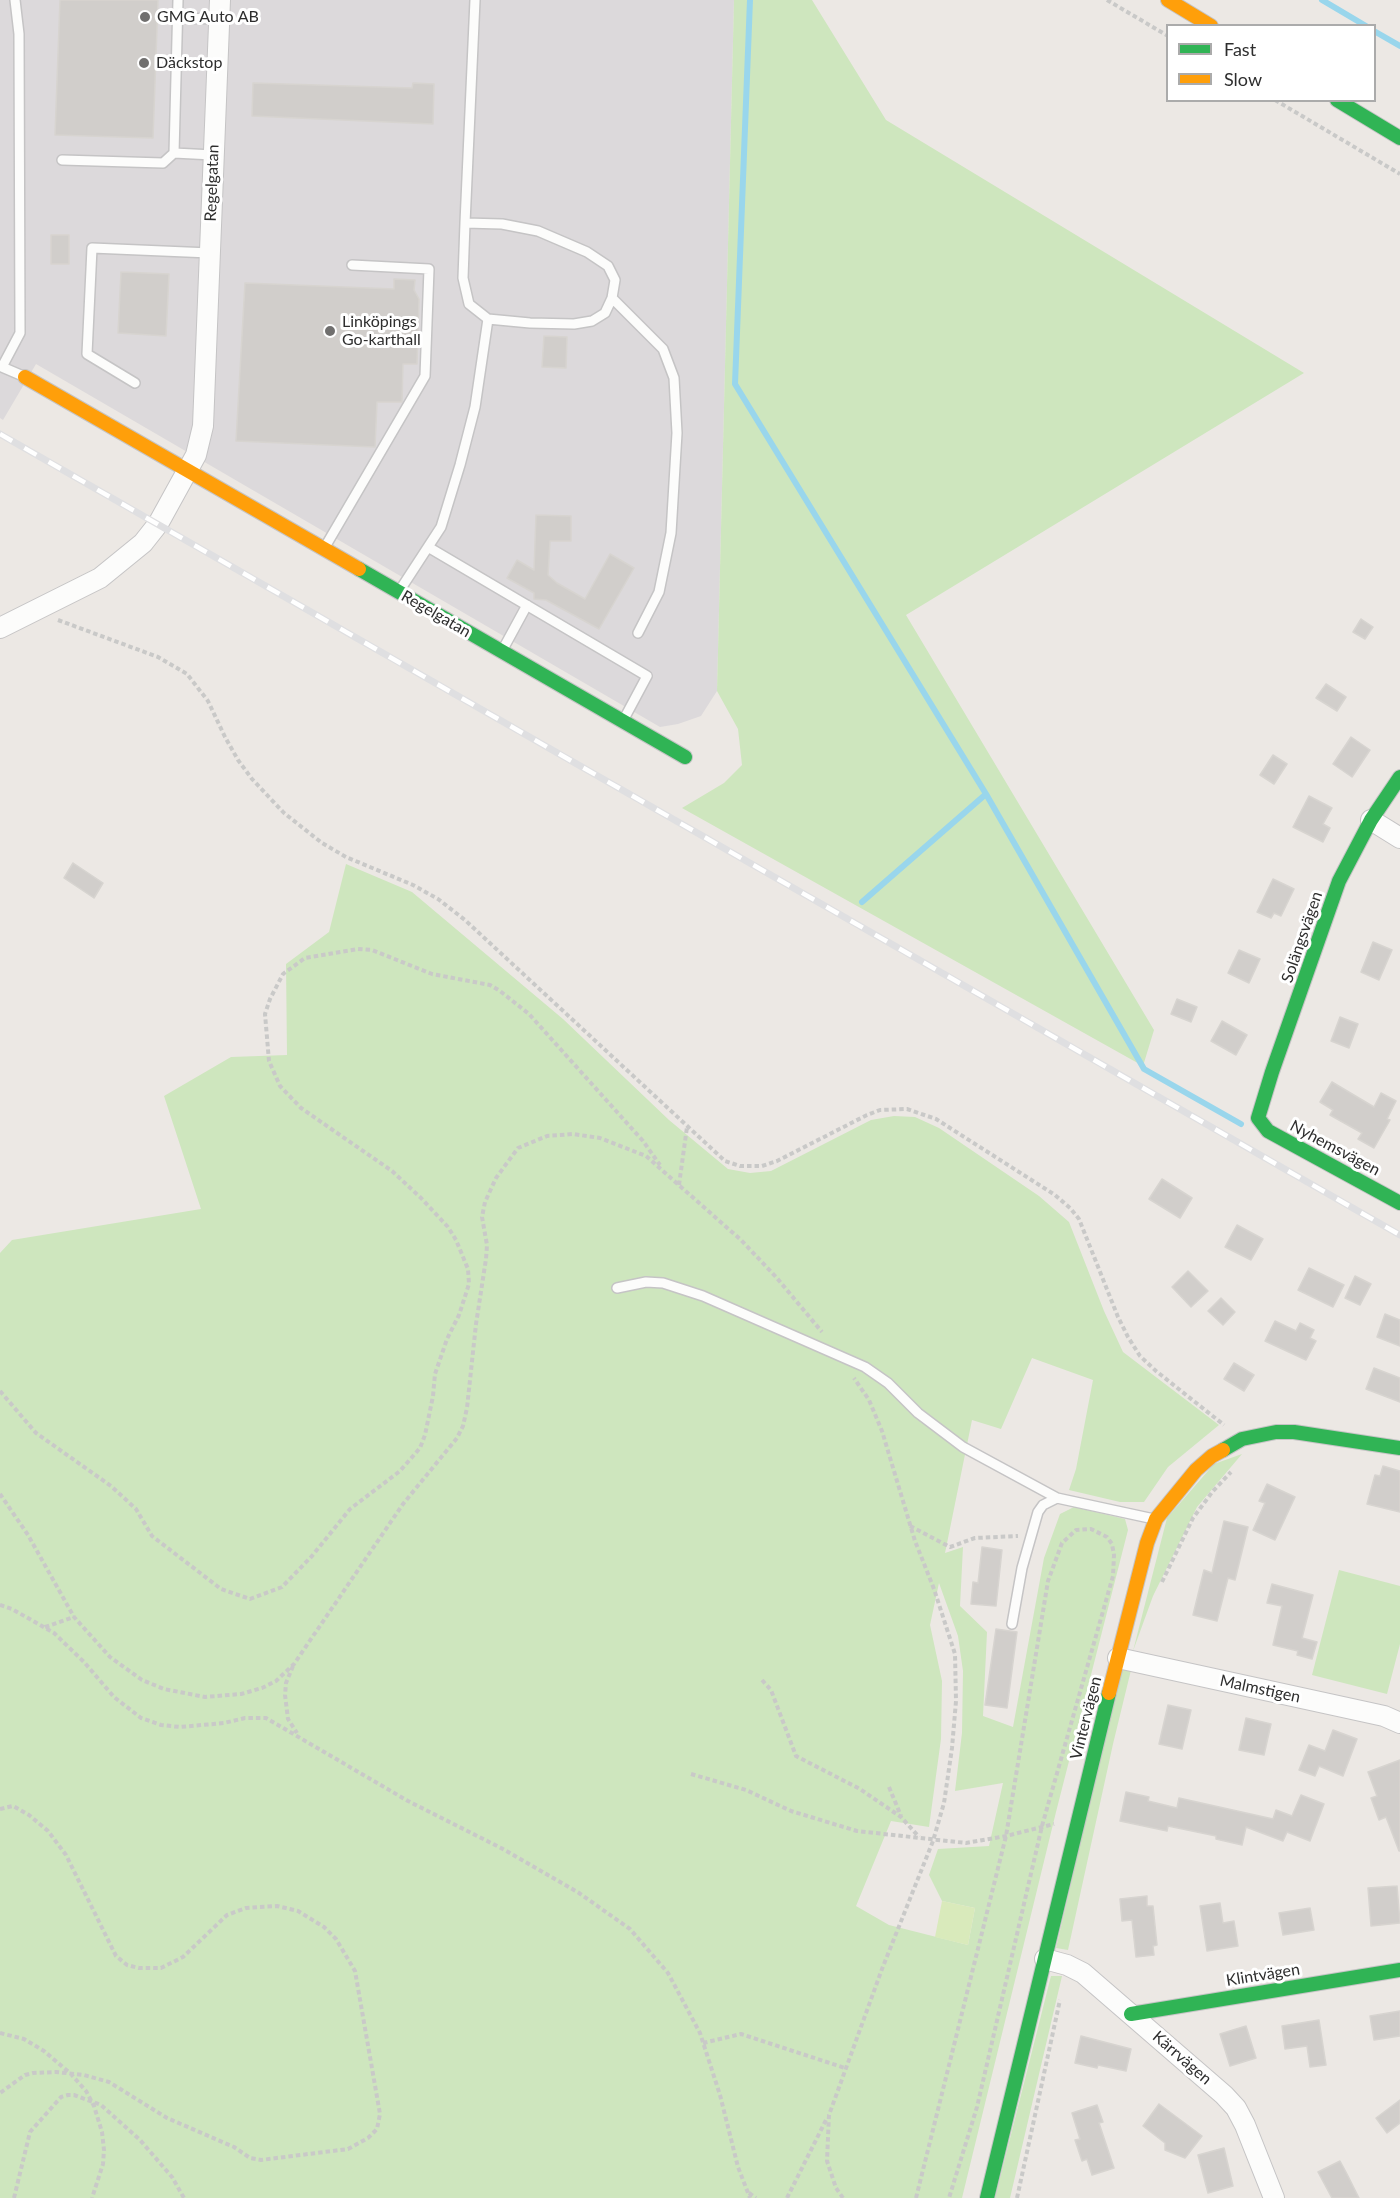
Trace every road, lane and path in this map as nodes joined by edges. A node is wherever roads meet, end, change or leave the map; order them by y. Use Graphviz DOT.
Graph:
graph roads {
  1 [pos="15,0"];
  2 [pos="178,0"];
  3 [pos="475,0"];
  4 [pos="1107,0"];
  5 [pos="1168,0"];
  6 [pos="219,9"];
  7 [pos="178,18"];
  8 [pos="1208,24"];
  9 [pos="1166,35"];
  10 [pos="1278,102"];
  11 [pos="1340,102"];
  12 [pos="1400,138"];
  13 [pos="174,153"];
  14 [pos="213,155"];
  15 [pos="62,160"];
  16 [pos="1400,174"];
  17 [pos="465,223"];
  18 [pos="210,253"];
  19 [pos="352,265"];
  20 [pos="612,298"];
  21 [pos="488,319"];
  22 [pos="1,366"];
  23 [pos="26,377"];
  24 [pos="135,383"];
  25 [pos="187,471"];
  26 [pos="428,547"];
  27 [pos="324,549"];
  28 [pos="399,593"];
  29 [pos="527,605"];
  30 [pos="35,611"];
  31 [pos="0,628"];
  32 [pos="638,633"];
  33 [pos="502,652"];
  34 [pos="623,721"];
  35 [pos="685,757"];
  36 [pos="1400,777"];
  37 [pos="1371,820"];
  38 [pos="1400,838"];
  39 [pos="1258,1118"];
  40 [pos="687,1126"];
  41 [pos="663,1171"];
  42 [pos="679,1185"];
  43 [pos="1400,1203"];
  44 [pos="617,1288"];
  45 [pos="839,1356"];
  46 [pos="0,1391"];
  47 [pos="1242,1439"];
  48 [pos="1400,1448"];
  49 [pos="1232,1472"];
  50 [pos="0,1494"];
  51 [pos="1057,1498"];
  52 [pos="1156,1519"];
  53 [pos="910,1526"];
  54 [pos="1031,1536"];
  55 [pos="1161,1584"];
  56 [pos="0,1605"];
  57 [pos="74,1617"];
  58 [pos="1012,1624"];
  59 [pos="44,1627"];
  60 [pos="1118,1658"];
  61 [pos="294,1664"];
  62 [pos="762,1680"];
  63 [pos="1400,1723"];
  64 [pos="302,1737"];
  65 [pos="691,1774"];
  66 [pos="889,1787"];
  67 [pos="0,1809"];
  68 [pos="901,1817"];
  69 [pos="1078,1821"];
  70 [pos="1042,1826"];
  71 [pos="1005,1836"];
  72 [pos="919,1837"];
  73 [pos="933,1840"];
  74 [pos="1045,1959"];
  75 [pos="1400,1970"];
  76 [pos="1060,1998"];
  77 [pos="1131,2014"];
  78 [pos="0,2033"];
  79 [pos="703,2043"];
  80 [pos="845,2068"];
  81 [pos="71,2074"];
  82 [pos="0,2093"];
  83 [pos="91,2101"];
  84 [pos="829,2115"];
  85 [pos="749,2195"];
  86 [pos="15,2198"];
  87 [pos="92,2198"];
  88 [pos="184,2198"];
  89 [pos="756,2198"];
  90 [pos="787,2198"];
  91 [pos="843,2198"];
  92 [pos="916,2198"];
  93 [pos="949,2198"];
  94 [pos="987,2198"];
  95 [pos="1017,2198"];
  96 [pos="1274,2198"];
  1 -- 22 [label="lane"];
  2 -- 7 [label="lane"];
  3 -- 17 [label="lane"];
  4 -- 9 [label="path"];
  5 -- 8 [label="street"];
  6 -- 7 [label="lane"];
  6 -- 14 [label="street, Regelgatan"];
  7 -- 13 [label="lane"];
  10 -- 16 [label="path"];
  11 -- 12 [label="street"];
  13 -- 14 [label="lane"];
  13 -- 15 [label="lane"];
  14 -- 18 [label="street, Regelgatan"];
  17 -- 20 [label="lane"];
  17 -- 21 [label="lane"];
  18 -- 24 [label="lane"];
  18 -- 25 [label="street, Regelgatan"];
  19 -- 27 [label="lane"];
  20 -- 21 [label="lane"];
  20 -- 32 [label="lane"];
  21 -- 26 [label="lane"];
  22 -- 23 [label="lane"];
  23 -- 25 [label="street, Regelgatan"];
  25 -- 27 [label="street, Regelgatan"];
  25 -- 30 [label="street"];
  26 -- 28 [label="lane"];
  26 -- 29 [label="lane"];
  27 -- 28 [label="street, Regelgatan"];
  28 -- 33 [label="street, Regelgatan"];
  29 -- 33 [label="lane"];
  29 -- 34 [label="lane"];
  30 -- 31 [label="street"];
  30 -- 40 [label="path"];
  33 -- 34 [label="street, Regelgatan"];
  34 -- 35 [label="street, Regelgatan"];
  36 -- 37 [label="street, Solängsvägen"];
  37 -- 38 [label="street"];
  37 -- 39 [label="street, Solängsvägen"];
  39 -- 43 [label="street, Nyhemsvägen"];
  40 -- 42 [label="path"];
  40 -- 47 [label="path"];
  41 -- 45 [label="path"];
  41 -- 46 [label="path"];
  41 -- 61 [label="path"];
  44 -- 45 [label="lane"];
  45 -- 51 [label="lane"];
  45 -- 53 [label="path"];
  47 -- 48 [label="street, Vintervägen"];
  47 -- 52 [label="street, Vintervägen"];
  49 -- 55 [label="path"];
  50 -- 57 [label="path"];
  51 -- 52 [label="lane"];
  51 -- 54 [label="lane"];
  52 -- 60 [label="street, Vintervägen"];
  53 -- 54 [label="path"];
  53 -- 73 [label="path"];
  54 -- 58 [label="lane"];
  56 -- 59 [label="path"];
  57 -- 59 [label="path"];
  57 -- 61 [label="path"];
  59 -- 64 [label="path"];
  60 -- 63 [label="street, Malmstigen"];
  60 -- 69 [label="street, Vintervägen"];
  61 -- 64 [label="path"];
  62 -- 68 [label="path"];
  64 -- 79 [label="path"];
  65 -- 72 [label="path"];
  66 -- 68 [label="path"];
  67 -- 81 [label="path"];
  68 -- 72 [label="path"];
  69 -- 70 [label="path"];
  69 -- 74 [label="street, Vintervägen"];
  70 -- 71 [label="path"];
  70 -- 71 [label="path"];
  70 -- 93 [label="path"];
  71 -- 73 [label="path"];
  71 -- 92 [label="path"];
  72 -- 73 [label="path"];
  73 -- 80 [label="path"];
  74 -- 77 [label="street, Kärrvägen"];
  74 -- 94 [label="street, Vintervägen"];
  75 -- 77 [label="street, Klintvägen"];
  76 -- 95 [label="path"];
  77 -- 96 [label="street, Kärrvägen"];
  78 -- 81 [label="path"];
  79 -- 80 [label="path"];
  79 -- 85 [label="path"];
  80 -- 84 [label="path"];
  81 -- 82 [label="path"];
  81 -- 83 [label="path"];
  83 -- 86 [label="path"];
  83 -- 87 [label="path"];
  83 -- 88 [label="path"];
  84 -- 90 [label="path"];
  84 -- 91 [label="path"];
  85 -- 89 [label="path"];
}
